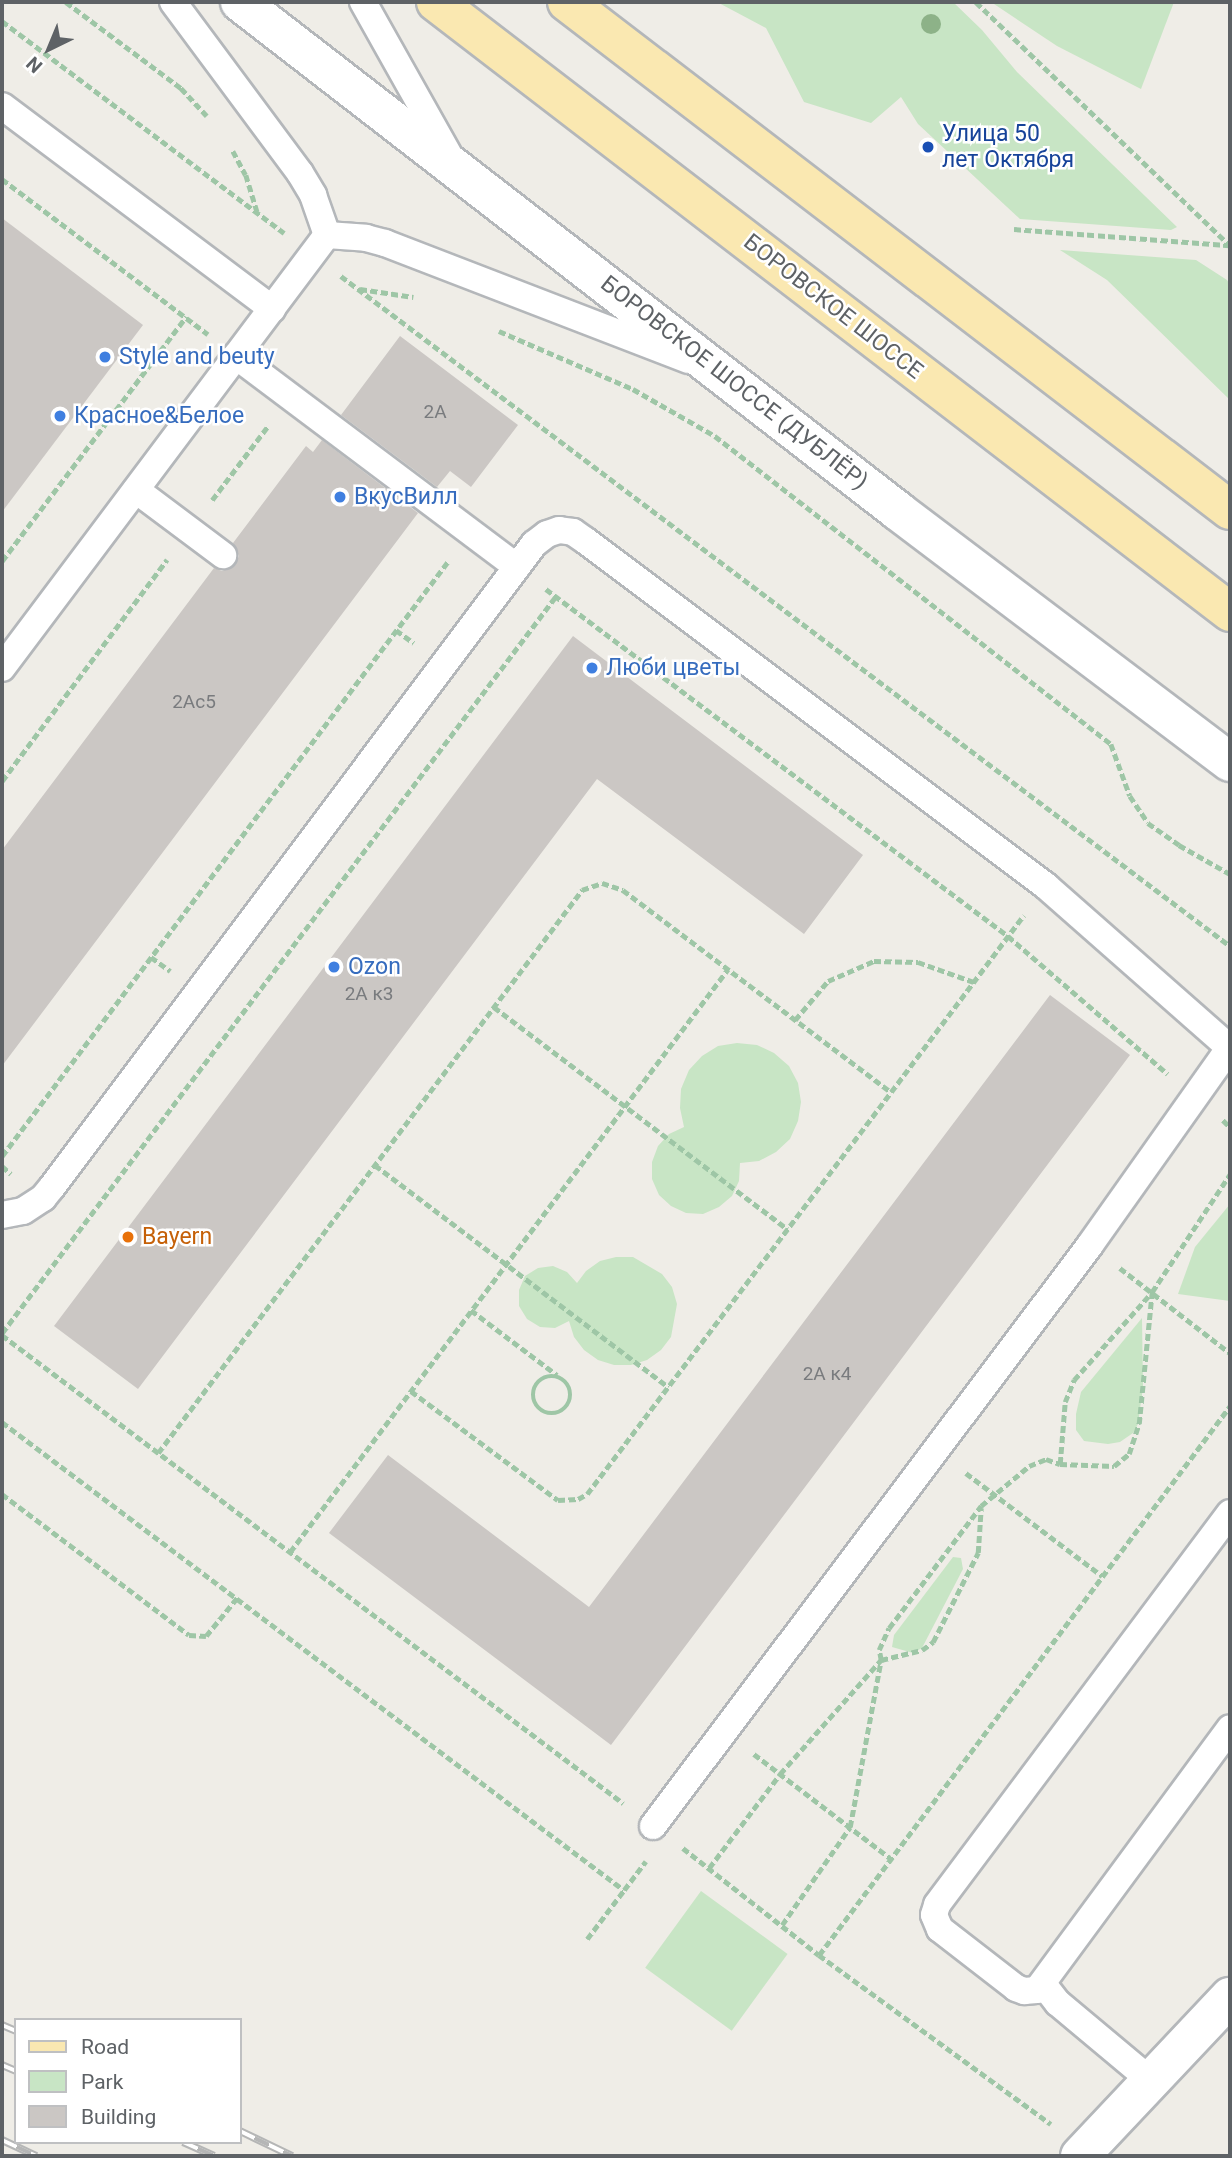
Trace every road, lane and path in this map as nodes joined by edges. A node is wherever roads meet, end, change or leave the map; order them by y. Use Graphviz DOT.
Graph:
graph roads {
  1 [pos="66,2"];
  2 [pos="173,2"];
  3 [pos="240,2"];
  4 [pos="363,2"];
  5 [pos="436,2"];
  6 [pos="567,2"];
  7 [pos="975,2"];
  8 [pos="2,22"];
  9 [pos="2,106"];
  10 [pos="216,125"];
  11 [pos="230,145"];
  12 [pos="456,167"];
  13 [pos="2,179"];
  14 [pos="1014,229"];
  15 [pos="327,236"];
  16 [pos="1230,245"];
  17 [pos="424,300"];
  18 [pos="272,309"];
  19 [pos="186,317"];
  20 [pos="486,325"];
  21 [pos="236,356"];
  22 [pos="726,375"];
  23 [pos="291,397"];
  24 [pos="136,489"];
  25 [pos="1230,510"];
  26 [pos="190,530"];
  27 [pos="470,532"];
  28 [pos="223,555"];
  29 [pos="2,561"];
  30 [pos="517,567"];
  31 [pos="556,596"];
  32 [pos="1230,612"];
  33 [pos="2,668"];
  34 [pos="1230,762"];
  35 [pos="2,781"];
  36 [pos="1230,874"];
  37 [pos="1046,886"];
  38 [pos="1008,936"];
  39 [pos="1230,946"];
  40 [pos="728,969"];
  41 [pos="974,982"];
  42 [pos="494,1007"];
  43 [pos="795,1020"];
  44 [pos="1230,1048"];
  45 [pos="891,1092"];
  46 [pos="1195,1097"];
  47 [pos="625,1106"];
  48 [pos="2,1156"];
  49 [pos="375,1165"];
  50 [pos="1230,1174"];
  51 [pos="2,1214"];
  52 [pos="788,1229"];
  53 [pos="1090,1245"];
  54 [pos="506,1264"];
  55 [pos="1152,1292"];
  56 [pos="471,1310"];
  57 [pos="2,1334"];
  58 [pos="1230,1353"];
  59 [pos="557,1376"];
  60 [pos="669,1387"];
  61 [pos="411,1391"];
  62 [pos="1230,1406"];
  63 [pos="2,1422"];
  64 [pos="937,1450"];
  65 [pos="158,1453"];
  66 [pos="1060,1464"];
  67 [pos="2,1494"];
  68 [pos="995,1497"];
  69 [pos="981,1506"];
  70 [pos="1230,1513"];
  71 [pos="290,1552"];
  72 [pos="1102,1576"];
  73 [pos="237,1598"];
  74 [pos="881,1660"];
  75 [pos="1230,1728"];
  76 [pos="725,1731"];
  77 [pos="780,1774"];
  78 [pos="850,1827"];
  79 [pos="659,1830"];
  80 [pos="890,1858"];
  81 [pos="709,1868"];
  82 [pos="624,1890"];
  83 [pos="782,1925"];
  84 [pos="587,1939"];
  85 [pos="818,1955"];
  86 [pos="1043,1984"];
  87 [pos="1230,1997"];
  88 [pos="1150,2080"];
  89 [pos="1055,2126"];
  90 [pos="1080,2156"];
  1 -- 10 [label="path"];
  2 -- 15 [label="lane"];
  3 -- 12 [label="street, БОРОВСКОЕ ШОССЕ (ДУБЛЁР)"];
  4 -- 12 [label="lane"];
  5 -- 32 [label="main road, БОРОВСКОЕ ШОССЕ"];
  6 -- 25 [label="main road"];
  7 -- 16 [label="path"];
  8 -- 11 [label="path"];
  9 -- 18 [label="lane"];
  12 -- 22 [label="street, БОРОВСКОЕ ШОССЕ (ДУБЛЁР)"];
  13 -- 19 [label="path"];
  14 -- 16 [label="path"];
  15 -- 18 [label="lane"];
  15 -- 22 [label="lane"];
  17 -- 39 [label="path"];
  18 -- 21 [label="lane"];
  19 -- 21 [label="path"];
  19 -- 29 [label="path"];
  20 -- 36 [label="path"];
  21 -- 23 [label="lane"];
  21 -- 24 [label="lane"];
  22 -- 34 [label="street, БОРОВСКОЕ ШОССЕ (ДУБЛЁР)"];
  23 -- 26 [label="path"];
  23 -- 27 [label="lane"];
  24 -- 26 [label="lane"];
  24 -- 33 [label="lane"];
  26 -- 28 [label="lane"];
  26 -- 35 [label="path"];
  27 -- 30 [label="lane"];
  27 -- 48 [label="path"];
  30 -- 31 [label="path"];
  30 -- 37 [label="lane"];
  30 -- 51 [label="lane"];
  31 -- 38 [label="path"];
  31 -- 57 [label="path"];
  37 -- 38 [label="path"];
  37 -- 44 [label="lane"];
  38 -- 41 [label="path"];
  38 -- 46 [label="path"];
  40 -- 42 [label="path"];
  40 -- 43 [label="path"];
  40 -- 47 [label="path"];
  41 -- 43 [label="path"];
  41 -- 45 [label="path"];
  42 -- 47 [label="path"];
  42 -- 49 [label="path"];
  43 -- 45 [label="path"];
  44 -- 46 [label="lane"];
  45 -- 52 [label="path"];
  46 -- 53 [label="lane"];
  47 -- 52 [label="path"];
  47 -- 54 [label="path"];
  49 -- 54 [label="path"];
  49 -- 65 [label="path"];
  50 -- 55 [label="path"];
  52 -- 60 [label="path"];
  53 -- 55 [label="path"];
  53 -- 64 [label="lane"];
  54 -- 56 [label="path"];
  54 -- 60 [label="path"];
  55 -- 58 [label="path"];
  55 -- 66 [label="path"];
  55 -- 66 [label="path"];
  56 -- 59 [label="path"];
  56 -- 61 [label="path"];
  57 -- 65 [label="path"];
  59 -- 59 [label="path"];
  60 -- 61 [label="path"];
  61 -- 71 [label="path"];
  62 -- 72 [label="path"];
  63 -- 73 [label="path"];
  64 -- 68 [label="path"];
  64 -- 76 [label="lane"];
  65 -- 71 [label="path"];
  66 -- 68 [label="path"];
  67 -- 73 [label="path"];
  68 -- 69 [label="path"];
  68 -- 72 [label="path"];
  69 -- 74 [label="path"];
  69 -- 74 [label="path"];
  70 -- 86 [label="lane"];
  71 -- 79 [label="path"];
  72 -- 80 [label="path"];
  73 -- 82 [label="path"];
  74 -- 77 [label="path"];
  74 -- 78 [label="path"];
  75 -- 86 [label="lane"];
  76 -- 77 [label="path"];
  76 -- 79 [label="lane"];
  77 -- 78 [label="path"];
  77 -- 81 [label="path"];
  78 -- 80 [label="path"];
  78 -- 83 [label="path"];
  79 -- 81 [label="path"];
  79 -- 82 [label="path"];
  80 -- 85 [label="path"];
  81 -- 83 [label="path"];
  82 -- 84 [label="path"];
  83 -- 85 [label="path"];
  85 -- 89 [label="path"];
  86 -- 88 [label="lane"];
  87 -- 88 [label="street"];
  88 -- 90 [label="street"];
}
